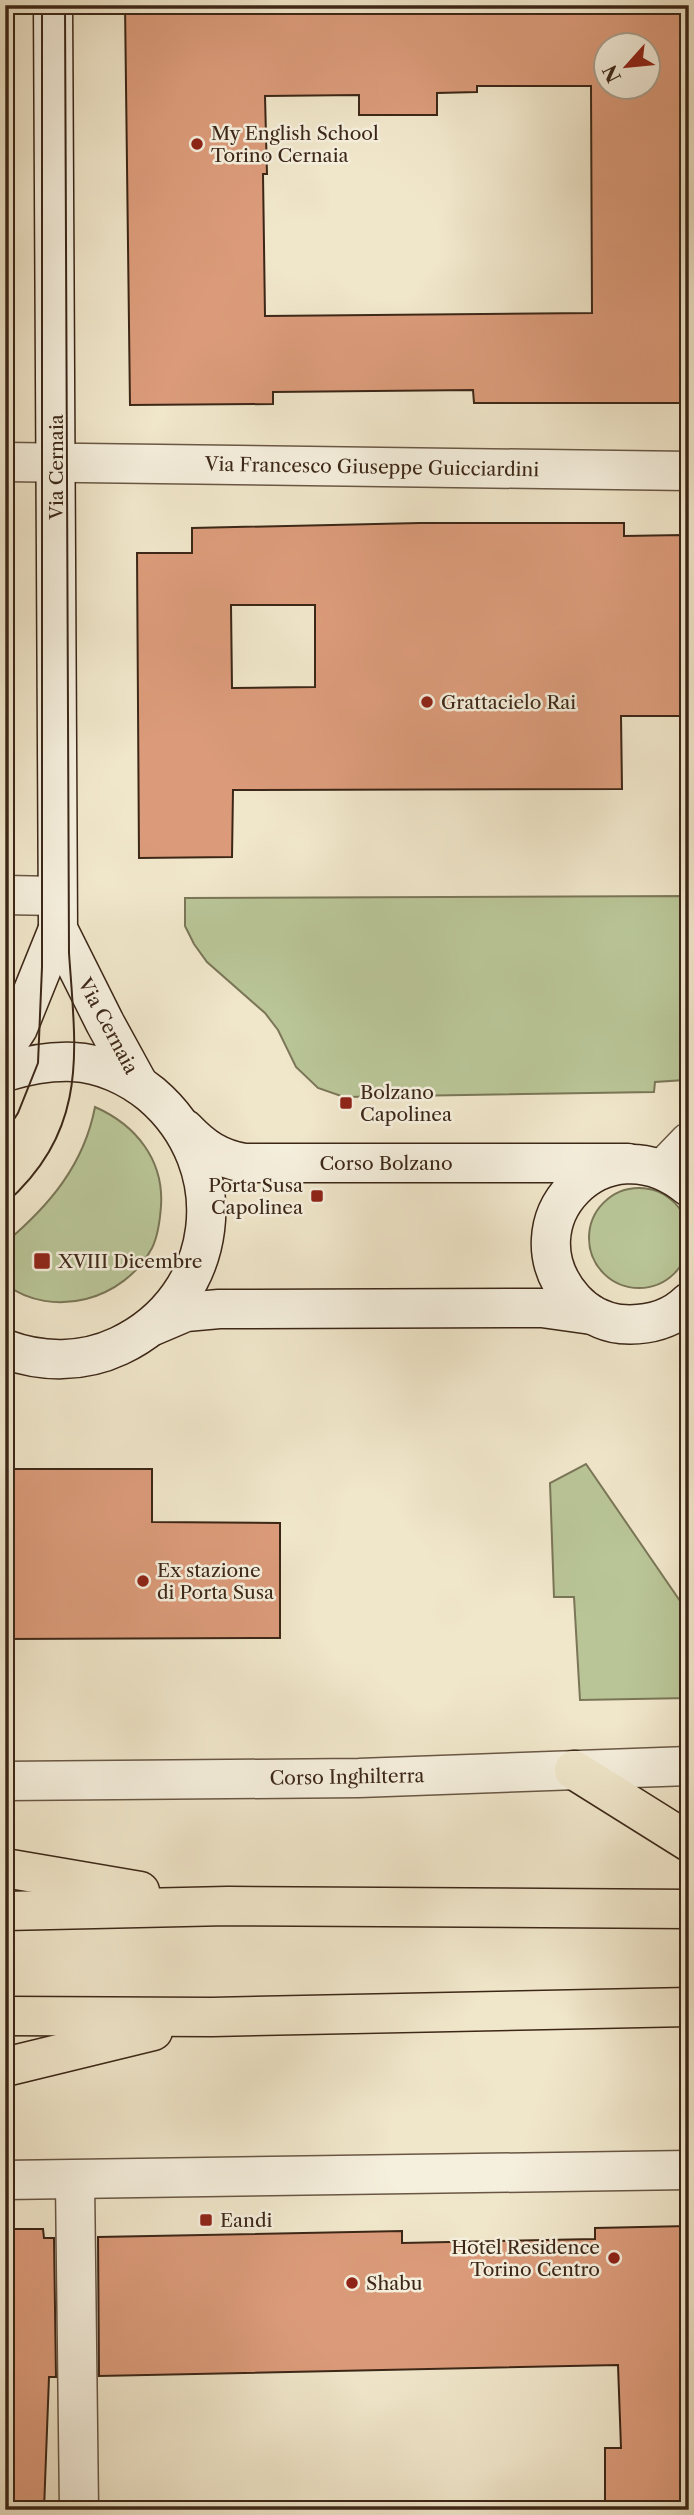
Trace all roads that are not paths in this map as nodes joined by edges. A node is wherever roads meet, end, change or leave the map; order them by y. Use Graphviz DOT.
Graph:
graph roads {
  1 [pos="53,5"];
  2 [pos="5,462"];
  3 [pos="56,462"];
  4 [pos="689,471"];
  5 [pos="5,895"];
  6 [pos="58,912"];
  7 [pos="5,1048"];
  8 [pos="5,1072"];
  9 [pos="152,1096"];
  10 [pos="672,1166"];
  11 [pos="687,1305"];
  12 [pos="592,1315"];
  13 [pos="151,1327"];
  14 [pos="5,1349"];
  15 [pos="689,1766"];
  16 [pos="574,1770"];
  17 [pos="5,1781"];
  18 [pos="689,1842"];
  19 [pos="5,1868"];
  20 [pos="228,1906"];
  21 [pos="689,1909"];
  22 [pos="5,1911"];
  23 [pos="689,2007"];
  24 [pos="5,2016"];
  25 [pos="212,2017"];
  26 [pos="5,2067"];
  27 [pos="689,2170"];
  28 [pos="5,2180"];
  29 [pos="75,2181"];
  30 [pos="79,2510"];
  1 -- 3 [label="street, Via Cernaia"];
  2 -- 3 [label="street, Via Francesco Giuseppe Guicciardini"];
  3 -- 4 [label="street, Via Francesco Giuseppe Guicciardini"];
  3 -- 6 [label="street, Via Cernaia"];
  5 -- 6 [label="street"];
  6 -- 7 [label="street, Via Cernaia"];
  6 -- 9 [label="street, Via Cernaia"];
  8 -- 9 [label="street"];
  9 -- 10 [label="street, Corso Bolzano"];
  9 -- 13 [label="street"];
  10 -- 12 [label="street"];
  11 -- 12 [label="street"];
  12 -- 13 [label="street"];
  13 -- 14 [label="street"];
  15 -- 16 [label="street, Corso Inghilterra"];
  16 -- 17 [label="street, Corso Inghilterra"];
  16 -- 18 [label="main road"];
  19 -- 20 [label="main road"];
  20 -- 21 [label="main road"];
  20 -- 22 [label="main road"];
  23 -- 25 [label="main road"];
  24 -- 25 [label="main road"];
  25 -- 26 [label="main road"];
  27 -- 29 [label="street"];
  28 -- 29 [label="street"];
  29 -- 30 [label="street"];
}
